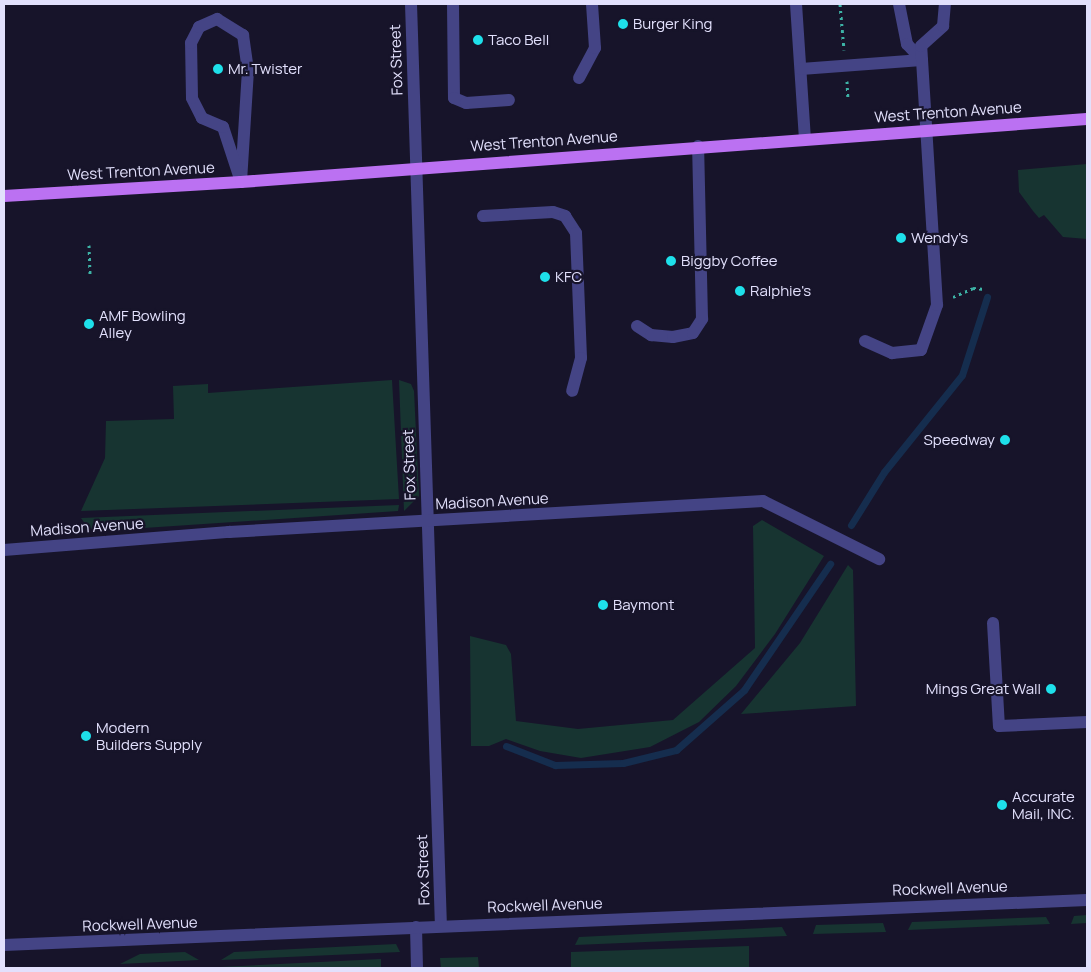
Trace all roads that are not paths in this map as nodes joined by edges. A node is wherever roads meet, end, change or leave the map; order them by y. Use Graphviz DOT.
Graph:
graph roads {
  1 [pos="411,4"];
  2 [pos="453,4"];
  3 [pos="592,4"];
  4 [pos="796,4"];
  5 [pos="804,4"];
  6 [pos="899,4"];
  7 [pos="945,4"];
  8 [pos="798,28"];
  9 [pos="922,60"];
  10 [pos="800,69"];
  11 [pos="579,78"];
  12 [pos="509,100"];
  13 [pos="1087,119"];
  14 [pos="926,130"];
  15 [pos="805,138"];
  16 [pos="698,146"];
  17 [pos="415,167"];
  18 [pos="241,182"];
  19 [pos="4,196"];
  20 [pos="483,216"];
  21 [pos="637,326"];
  22 [pos="865,340"];
  23 [pos="572,391"];
  24 [pos="427,521"];
  25 [pos="4,550"];
  26 [pos="879,559"];
  27 [pos="993,623"];
  28 [pos="1087,722"];
  29 [pos="1087,900"];
  30 [pos="441,926"];
  31 [pos="416,927"];
  32 [pos="4,945"];
  33 [pos="417,968"];
  1 -- 17 [label="street, Fox Street"];
  2 -- 12 [label="street"];
  3 -- 11 [label="street"];
  4 -- 8 [label="street"];
  5 -- 8 [label="street"];
  6 -- 9 [label="street"];
  7 -- 9 [label="street"];
  8 -- 10 [label="street"];
  9 -- 10 [label="street"];
  9 -- 14 [label="street"];
  10 -- 15 [label="street"];
  13 -- 14 [label="main road, West Trenton Avenue"];
  14 -- 15 [label="main road, West Trenton Avenue"];
  14 -- 22 [label="street"];
  15 -- 16 [label="main road, West Trenton Avenue"];
  16 -- 17 [label="main road, West Trenton Avenue"];
  16 -- 21 [label="street"];
  17 -- 18 [label="main road, West Trenton Avenue"];
  17 -- 24 [label="street, Fox Street"];
  18 -- 18 [label="street"];
  18 -- 19 [label="main road, West Trenton Avenue"];
  20 -- 23 [label="street"];
  24 -- 25 [label="street, Madison Avenue"];
  24 -- 26 [label="street, Madison Avenue"];
  24 -- 30 [label="street, Fox Street"];
  27 -- 28 [label="street"];
  29 -- 30 [label="street, Rockwell Avenue"];
  30 -- 31 [label="street, Rockwell Avenue"];
  31 -- 32 [label="street, Rockwell Avenue"];
  31 -- 33 [label="street"];
}
